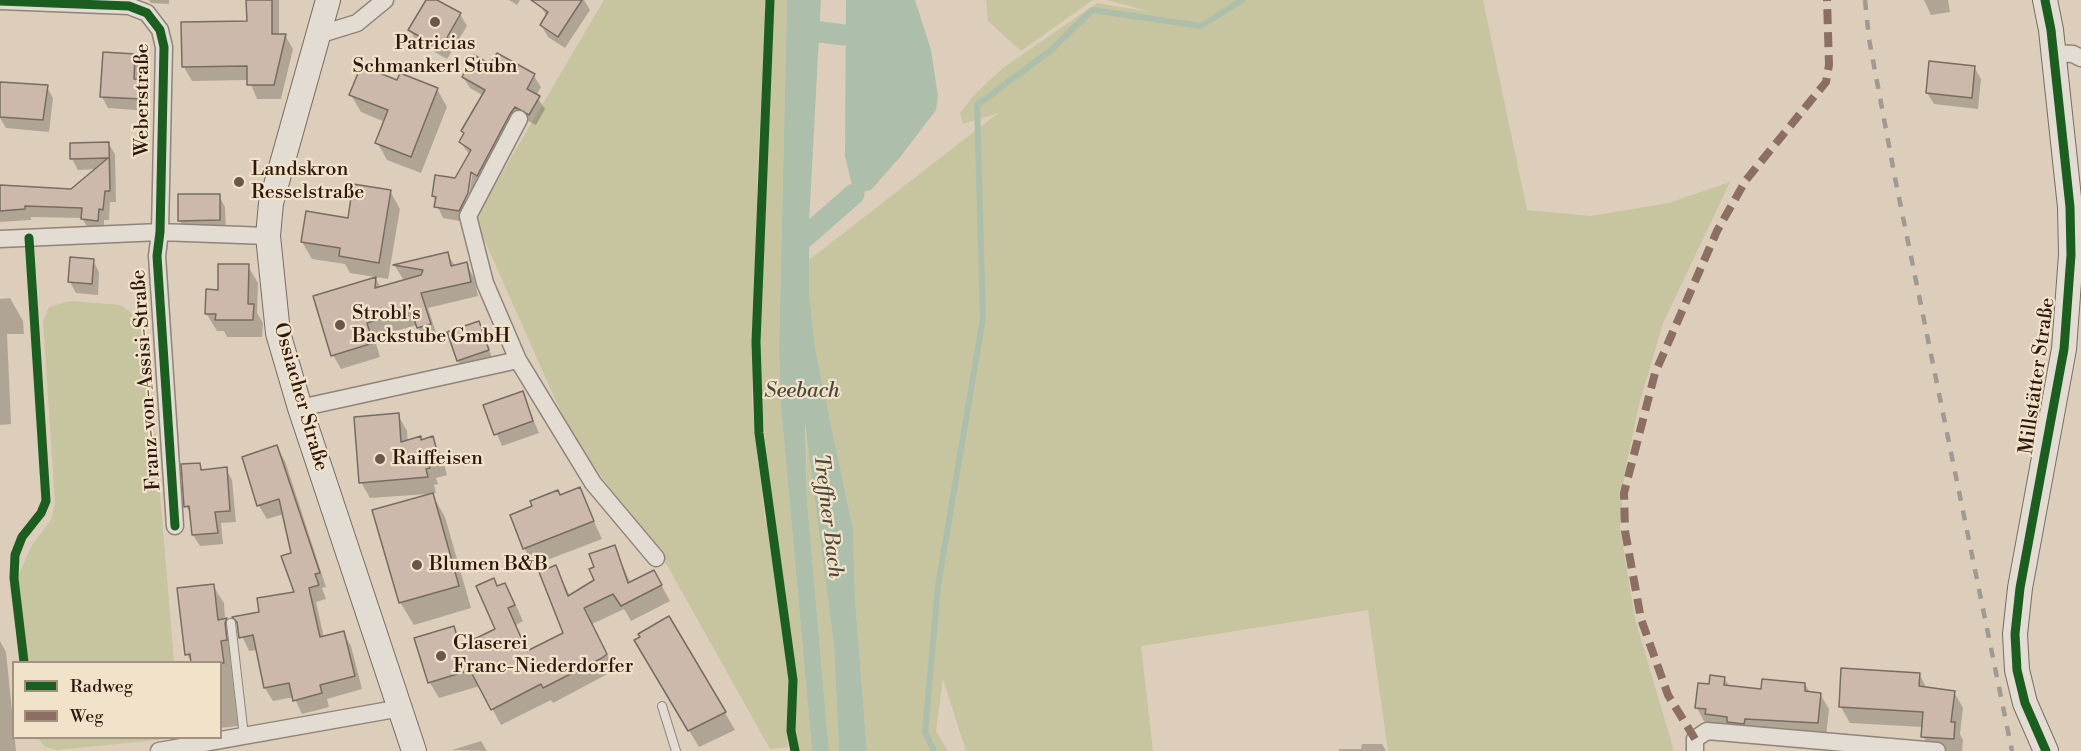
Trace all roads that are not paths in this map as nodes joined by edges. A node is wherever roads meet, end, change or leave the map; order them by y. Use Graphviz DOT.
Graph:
graph roads {
  1 [pos="328,0"];
  2 [pos="385,0"];
  3 [pos="2045,0"];
  4 [pos="0,1"];
  5 [pos="318,35"];
  6 [pos="2053,53"];
  7 [pos="2081,58"];
  8 [pos="519,119"];
  9 [pos="160,232"];
  10 [pos="268,236"];
  11 [pos="0,239"];
  12 [pos="2074,304"];
  13 [pos="518,360"];
  14 [pos="300,408"];
  15 [pos="175,526"];
  16 [pos="656,558"];
  17 [pos="231,623"];
  18 [pos="662,706"];
  19 [pos="401,708"];
  20 [pos="244,737"];
  21 [pos="159,751"];
  22 [pos="414,751"];
  23 [pos="676,751"];
  24 [pos="1695,751"];
  25 [pos="1937,751"];
  26 [pos="2046,751"];
  1 -- 5 [label="main road, Ossiacher Straße"];
  2 -- 5 [label="street"];
  3 -- 6 [label="main road, Millstätter Straße"];
  4 -- 9 [label="street, Weberstraße"];
  5 -- 10 [label="main road, Ossiacher Straße"];
  6 -- 7 [label="street"];
  6 -- 12 [label="main road, Millstätter Straße"];
  8 -- 13 [label="street"];
  9 -- 10 [label="street"];
  9 -- 11 [label="street"];
  9 -- 15 [label="street, Franz-von-Assisi-Straße"];
  10 -- 14 [label="main road, Ossiacher Straße"];
  12 -- 26 [label="main road, Millstätter Straße"];
  13 -- 14 [label="street"];
  13 -- 16 [label="street"];
  14 -- 19 [label="main road, Ossiacher Straße"];
  17 -- 20 [label="lane"];
  18 -- 23 [label="lane"];
  19 -- 20 [label="street"];
  19 -- 22 [label="main road, Ossiacher Straße"];
  20 -- 21 [label="street"];
  24 -- 25 [label="street"];
}
